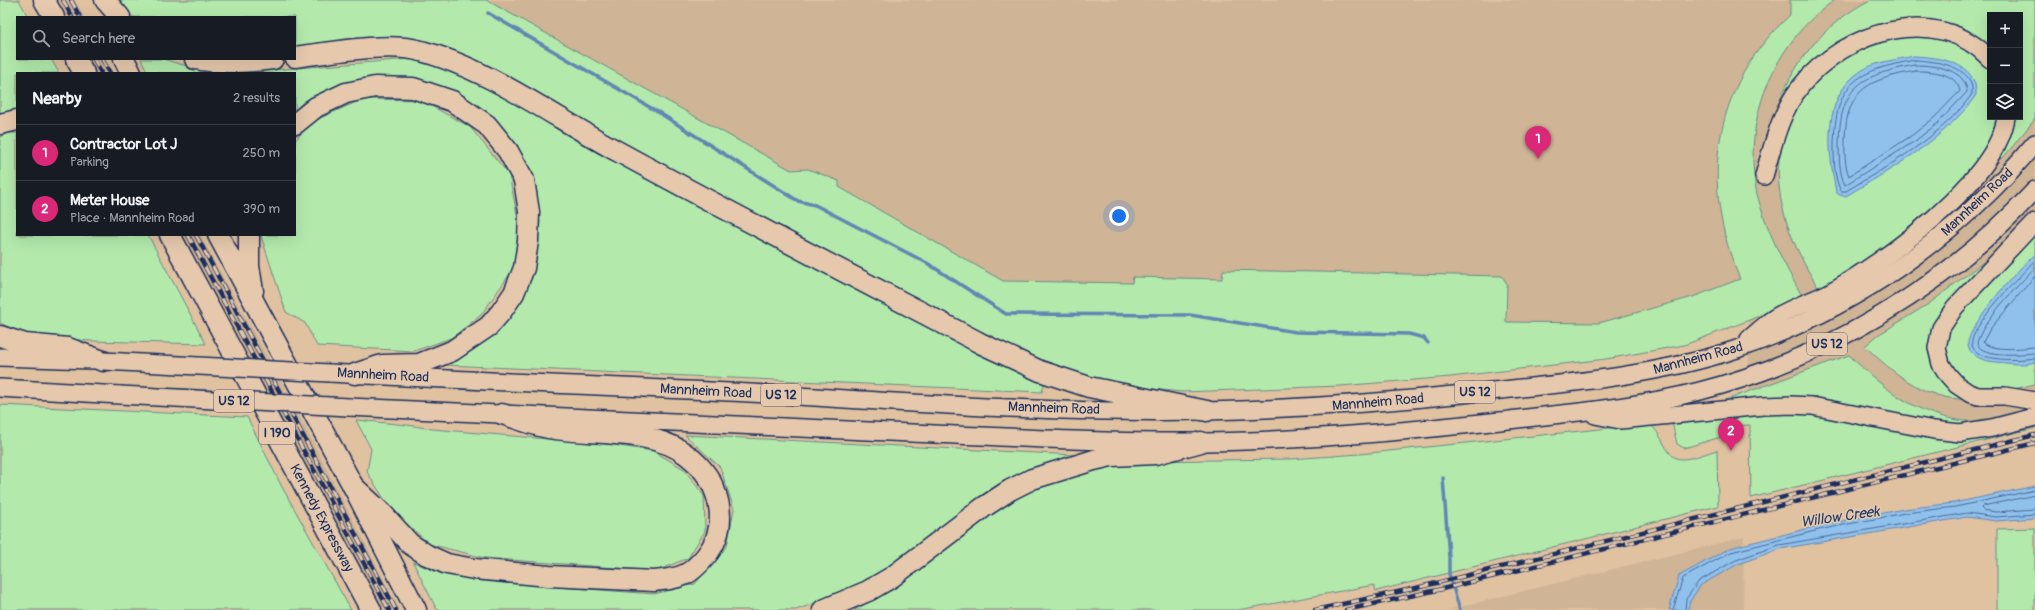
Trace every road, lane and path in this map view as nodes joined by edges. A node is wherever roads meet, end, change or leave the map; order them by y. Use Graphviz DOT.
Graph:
graph roads {
  1 [pos="44,0"];
  2 [pos="92,0"];
  3 [pos="105,0"];
  4 [pos="53,16"];
  5 [pos="100,16"];
  6 [pos="119,16"];
  7 [pos="1987,56"];
  8 [pos="296,57"];
  9 [pos="77,60"];
  10 [pos="124,60"];
  11 [pos="200,60"];
  12 [pos="265,60"];
  13 [pos="83,72"];
  14 [pos="130,72"];
  15 [pos="16,120"];
  16 [pos="2006,120"];
  17 [pos="296,123"];
  18 [pos="0,124"];
  19 [pos="2035,143"];
  20 [pos="1764,176"];
  21 [pos="2035,190"];
  22 [pos="2035,222"];
  23 [pos="170,236"];
  24 [pos="219,236"];
  25 [pos="249,236"];
  26 [pos="261,316"];
  27 [pos="0,336"];
  28 [pos="1739,349"];
  29 [pos="0,357"];
  30 [pos="103,361"];
  31 [pos="355,374"];
  32 [pos="0,388"];
  33 [pos="2035,401"];
  34 [pos="1207,411"];
  35 [pos="1577,412"];
  36 [pos="502,414"];
  37 [pos="2035,417"];
  38 [pos="1201,442"];
  39 [pos="353,486"];
  40 [pos="371,610"];
  41 [pos="416,610"];
  42 [pos="823,610"];
  1 -- 4 [label="highway"];
  2 -- 5 [label="highway"];
  3 -- 6 [label="highway"];
  7 -- 20 [label="main road"];
  8 -- 34 [label="highway"];
  9 -- 13 [label="highway"];
  10 -- 14 [label="highway"];
  11 -- 12 [label="highway"];
  15 -- 18 [label="highway"];
  16 -- 28 [label="main road"];
  17 -- 31 [label="highway"];
  19 -- 28 [label="main road, Mannheim Road / US 12"];
  21 -- 35 [label="main road, US 12"];
  22 -- 33 [label="main road"];
  23 -- 40 [label="highway, Kennedy Expressway / I 190"];
  24 -- 26 [label="highway, I 190"];
  25 -- 26 [label="highway"];
  26 -- 39 [label="highway, I 190"];
  27 -- 30 [label="highway"];
  28 -- 34 [label="main road, Mannheim Road / US 12"];
  29 -- 30 [label="main road, Mannheim Road / US 12"];
  30 -- 31 [label="main road, Mannheim Road / US 12, bridge"];
  31 -- 34 [label="main road, Mannheim Road / US 12"];
  32 -- 36 [label="main road, US 12, bridge"];
  35 -- 37 [label="main road"];
  35 -- 38 [label="main road, US 12"];
  36 -- 38 [label="main road, US 12"];
  36 -- 39 [label="highway"];
  38 -- 42 [label="highway"];
  39 -- 41 [label="highway, I 190"];
}
